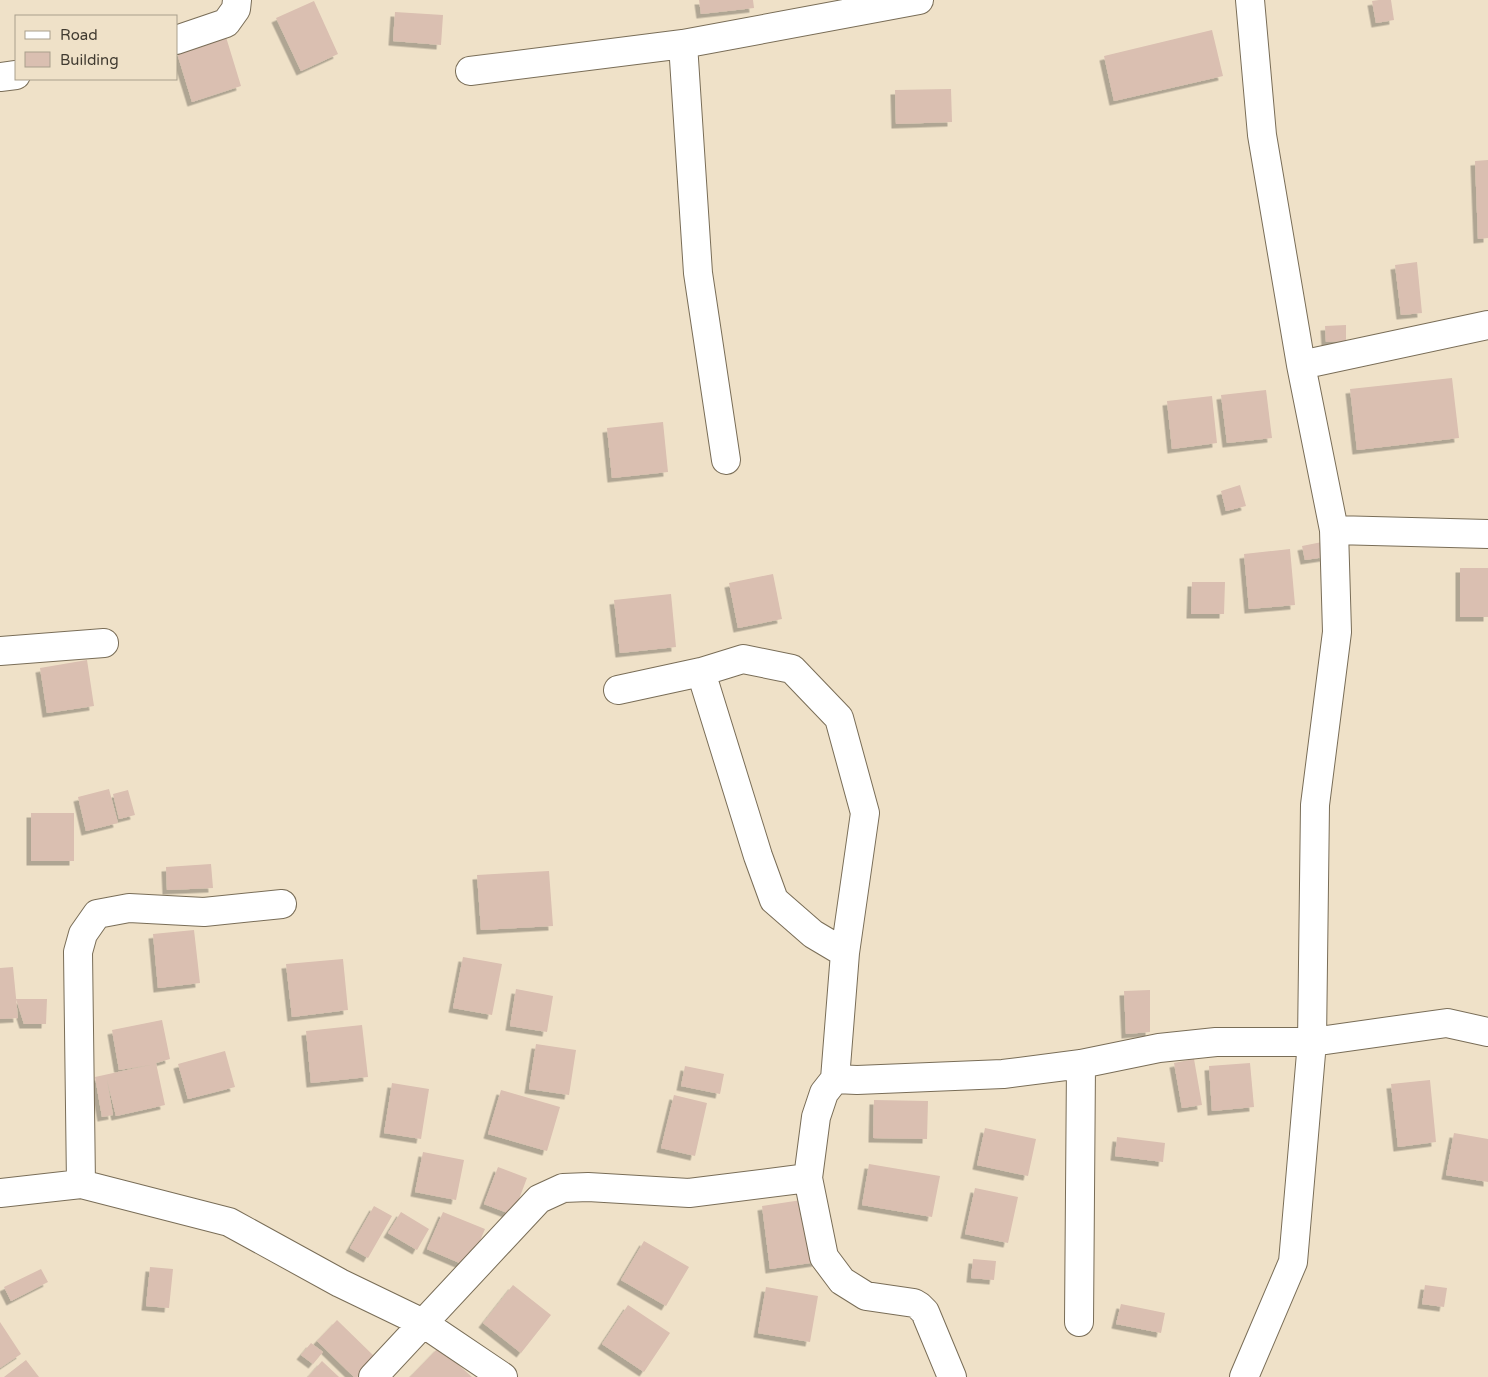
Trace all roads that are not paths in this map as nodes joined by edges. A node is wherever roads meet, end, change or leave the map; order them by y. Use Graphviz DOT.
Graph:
graph roads {
  1 [pos="237,0"];
  2 [pos="919,0"];
  3 [pos="1250,0"];
  4 [pos="178,39"];
  5 [pos="683,44"];
  6 [pos="470,71"];
  7 [pos="15,75"];
  8 [pos="0,77"];
  9 [pos="1488,325"];
  10 [pos="1301,365"];
  11 [pos="726,460"];
  12 [pos="1334,530"];
  13 [pos="1488,534"];
  14 [pos="104,643"];
  15 [pos="0,651"];
  16 [pos="701,672"];
  17 [pos="618,690"];
  18 [pos="282,904"];
  19 [pos="845,953"];
  20 [pos="1488,1032"];
  21 [pos="1312,1042"];
  22 [pos="1081,1064"];
  23 [pos="835,1079"];
  24 [pos="808,1178"];
  25 [pos="80,1184"];
  26 [pos="0,1193"];
  27 [pos="423,1322"];
  28 [pos="1079,1322"];
  29 [pos="373,1377"];
  30 [pos="503,1377"];
  31 [pos="952,1377"];
  32 [pos="1244,1377"];
  1 -- 4 [label="street"];
  2 -- 5 [label="street"];
  3 -- 10 [label="street"];
  5 -- 6 [label="street"];
  5 -- 11 [label="street"];
  7 -- 8 [label="street"];
  9 -- 10 [label="street"];
  10 -- 12 [label="street"];
  12 -- 13 [label="street"];
  12 -- 21 [label="street"];
  14 -- 15 [label="street"];
  16 -- 17 [label="street"];
  16 -- 19 [label="street"];
  16 -- 19 [label="street"];
  18 -- 25 [label="street"];
  19 -- 23 [label="street"];
  20 -- 21 [label="street"];
  21 -- 22 [label="street"];
  21 -- 32 [label="street"];
  22 -- 23 [label="street"];
  22 -- 28 [label="street"];
  23 -- 24 [label="street"];
  24 -- 27 [label="street"];
  24 -- 31 [label="street"];
  25 -- 26 [label="street"];
  25 -- 27 [label="street"];
  27 -- 29 [label="street"];
  27 -- 30 [label="street"];
}
